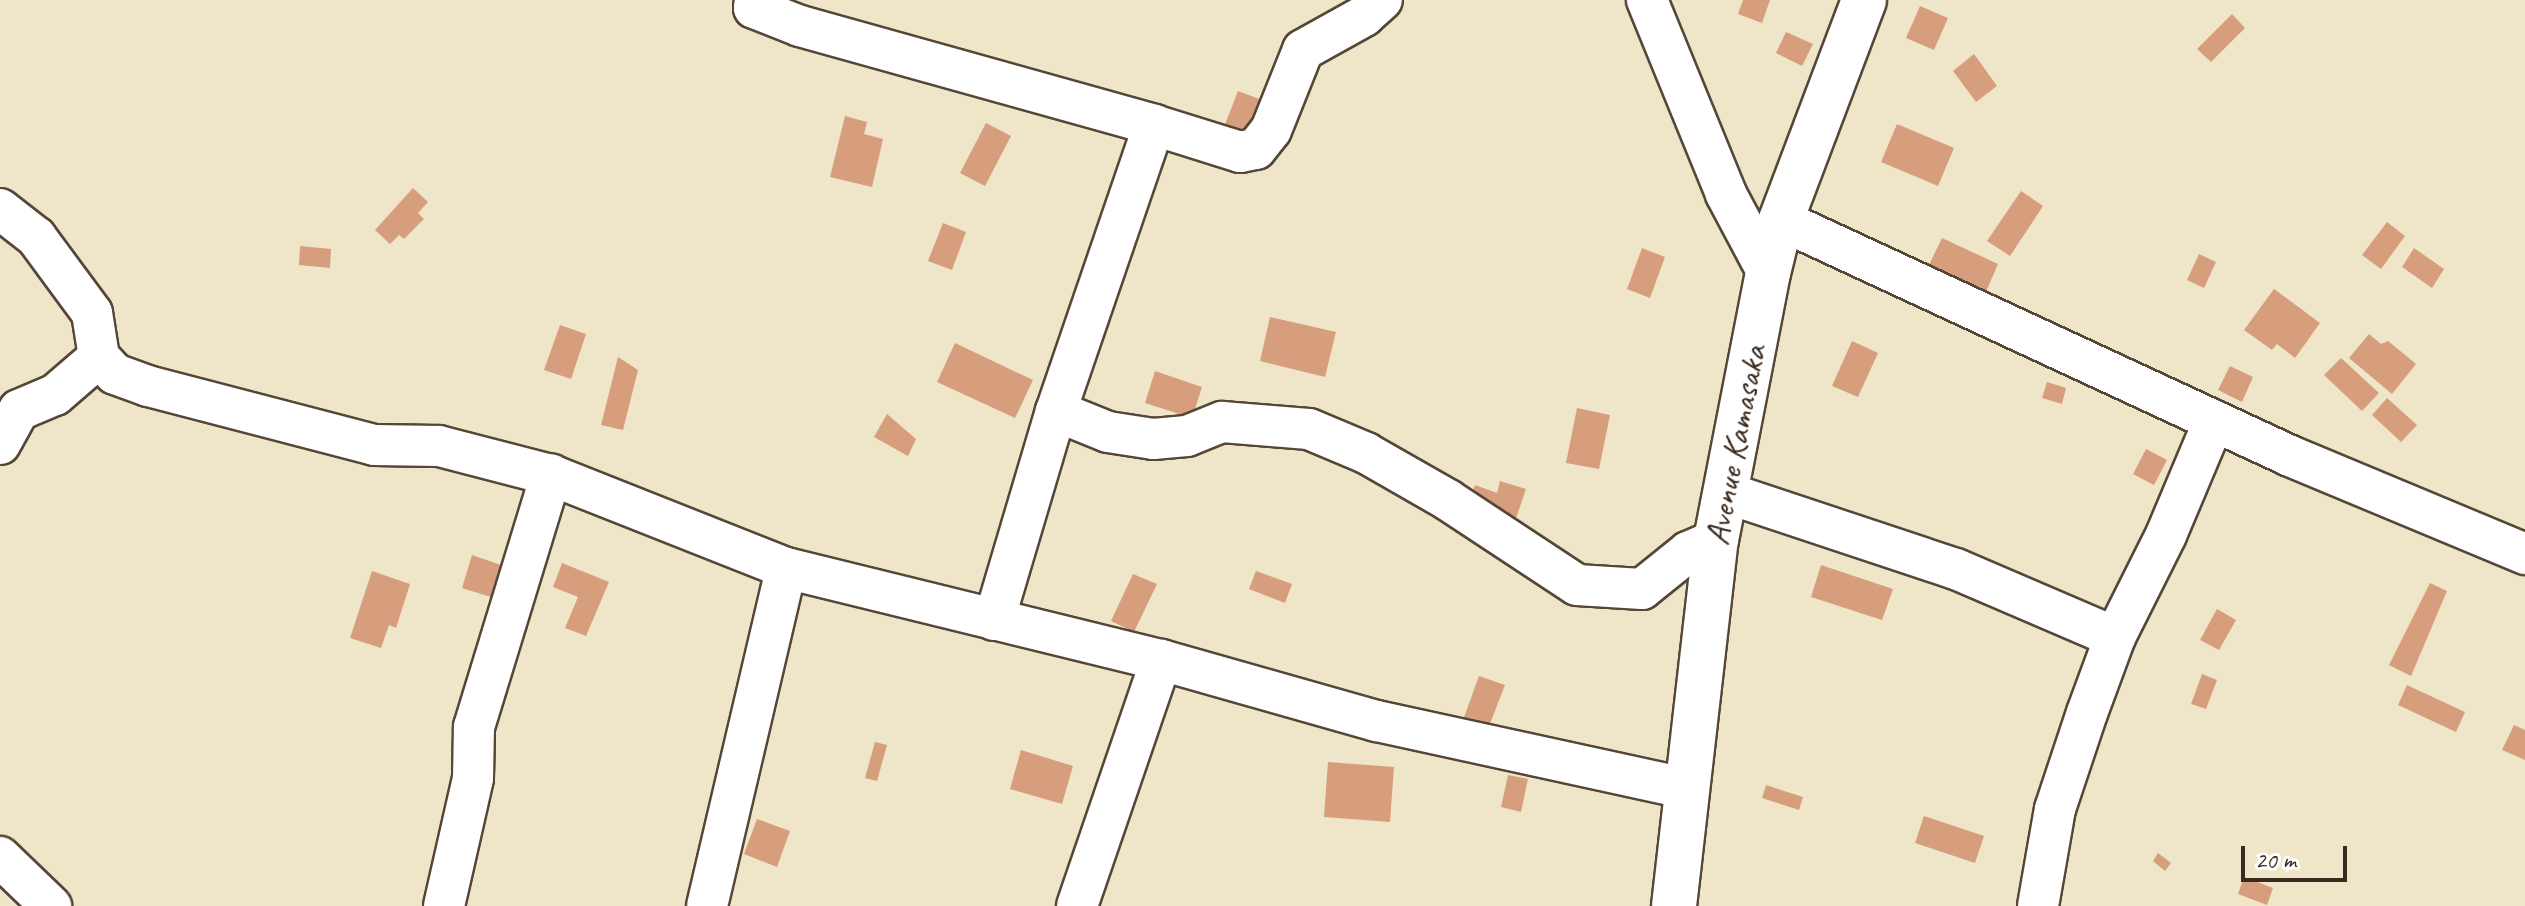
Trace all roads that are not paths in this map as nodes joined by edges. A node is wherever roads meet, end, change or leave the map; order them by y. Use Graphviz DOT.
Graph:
graph roads {
  1 [pos="755,0"];
  2 [pos="1382,0"];
  3 [pos="1647,0"];
  4 [pos="1864,0"];
  5 [pos="1154,125"];
  6 [pos="0,209"];
  7 [pos="1781,220"];
  8 [pos="1768,273"];
  9 [pos="99,357"];
  10 [pos="1056,411"];
  11 [pos="2214,421"];
  12 [pos="0,444"];
  13 [pos="551,475"];
  14 [pos="1724,492"];
  15 [pos="1716,540"];
  16 [pos="2525,554"];
  17 [pos="786,568"];
  18 [pos="994,620"];
  19 [pos="2115,637"];
  20 [pos="1161,660"];
  21 [pos="1685,788"];
  22 [pos="0,857"];
  23 [pos="51,906"];
  24 [pos="444,906"];
  25 [pos="707,906"];
  26 [pos="1077,906"];
  27 [pos="1674,906"];
  28 [pos="2038,906"];
  1 -- 5 [label="street"];
  2 -- 5 [label="street"];
  3 -- 8 [label="street"];
  4 -- 7 [label="street, Avenue Kamasaka"];
  5 -- 10 [label="street"];
  6 -- 9 [label="street"];
  7 -- 8 [label="street, Avenue Kamasaka"];
  7 -- 11 [label="street"];
  8 -- 14 [label="street, Avenue Kamasaka"];
  9 -- 12 [label="street"];
  9 -- 13 [label="street"];
  10 -- 15 [label="street"];
  10 -- 18 [label="street"];
  11 -- 16 [label="street"];
  11 -- 19 [label="street"];
  13 -- 17 [label="street"];
  13 -- 24 [label="street"];
  14 -- 15 [label="street, Avenue Kamasaka"];
  14 -- 19 [label="street"];
  15 -- 21 [label="street, Avenue Kamasaka"];
  17 -- 18 [label="street"];
  17 -- 25 [label="street"];
  18 -- 20 [label="street"];
  19 -- 28 [label="street"];
  20 -- 21 [label="street"];
  20 -- 26 [label="street"];
  21 -- 27 [label="street, Avenue Kamasaka"];
  22 -- 23 [label="street"];
}
